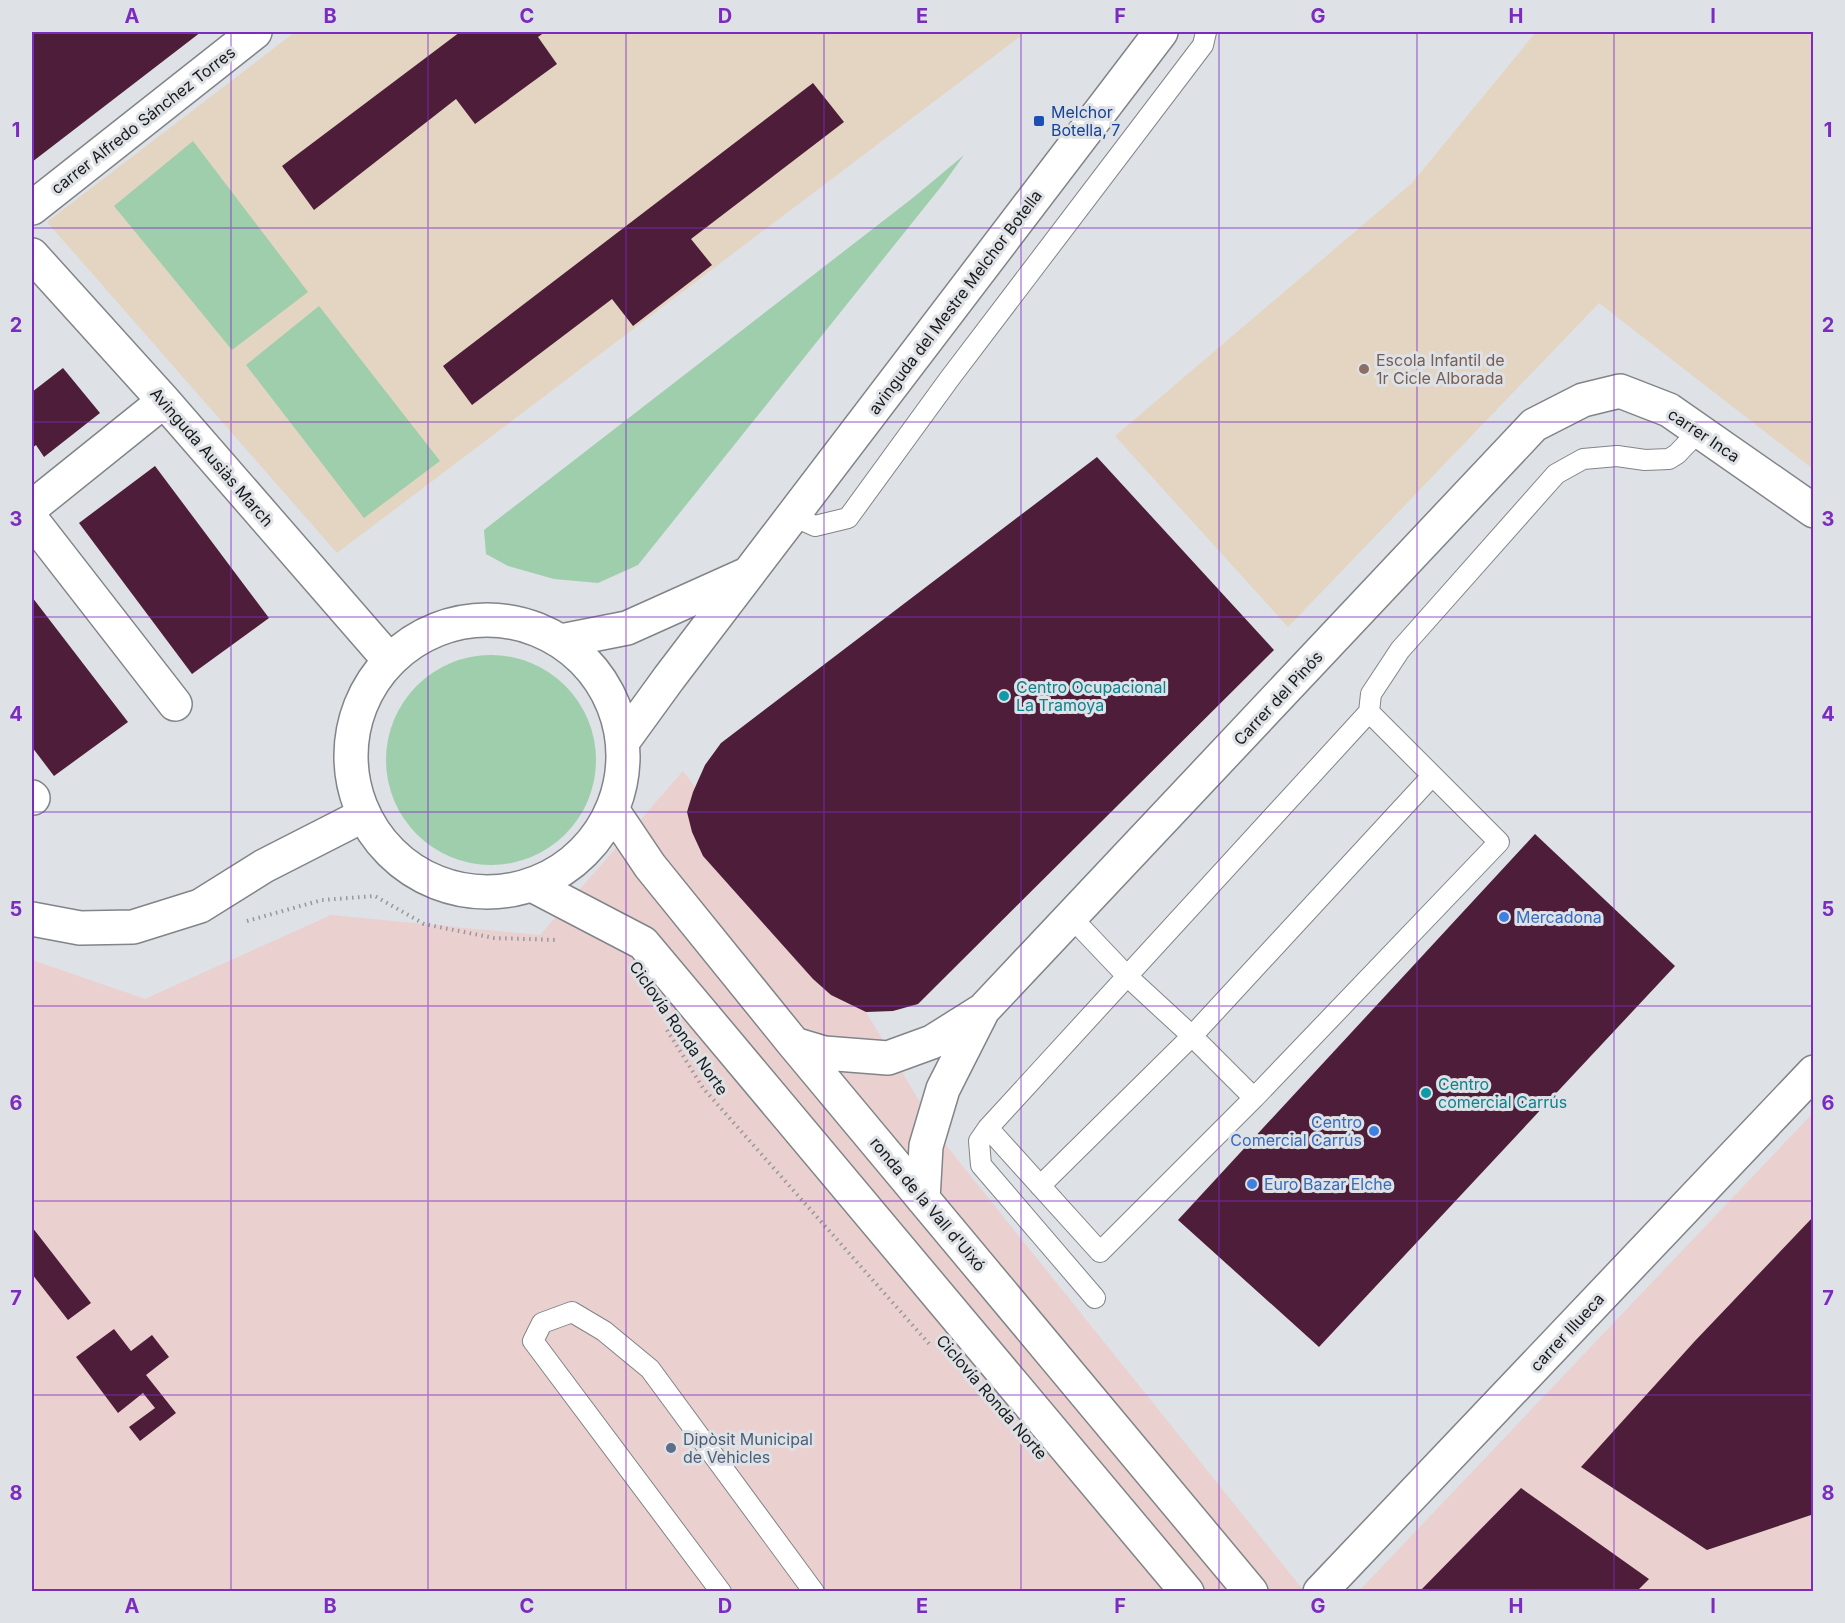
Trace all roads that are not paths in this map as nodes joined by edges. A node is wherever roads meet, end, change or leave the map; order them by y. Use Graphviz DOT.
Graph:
graph roads {
  1 [pos="255,32"];
  2 [pos="1160,32"];
  3 [pos="1206,32"];
  4 [pos="32,208"];
  5 [pos="32,255"];
  6 [pos="1583,400"];
  7 [pos="164,401"];
  8 [pos="1699,431"];
  9 [pos="32,507"];
  10 [pos="1814,511"];
  11 [pos="793,516"];
  12 [pos="32,520"];
  13 [pos="750,573"];
  14 [pos="561,641"];
  15 [pos="390,661"];
  16 [pos="176,704"];
  17 [pos="1369,712"];
  18 [pos="624,740"];
  19 [pos="1432,776"];
  20 [pos="613,811"];
  21 [pos="364,815"];
  22 [pos="532,885"];
  23 [pos="1071,917"];
  24 [pos="32,919"];
  25 [pos="1127,976"];
  26 [pos="983,1010"];
  27 [pos="1192,1036"];
  28 [pos="794,1044"];
  29 [pos="1814,1072"];
  30 [pos="1254,1098"];
  31 [pos="988,1128"];
  32 [pos="1040,1186"];
  33 [pos="923,1199"];
  34 [pos="1095,1298"];
  35 [pos="721,1592"];
  36 [pos="814,1592"];
  37 [pos="1187,1592"];
  38 [pos="1251,1592"];
  39 [pos="1320,1592"];
  1 -- 4 [label="street, carrer Alfredo Sánchez Torres"];
  2 -- 11 [label="street, avinguda del Mestre Melchor Botella"];
  3 -- 11 [label="lane"];
  5 -- 7 [label="street, Avinguda Ausiàs March"];
  6 -- 8 [label="street, carrer Inca"];
  6 -- 23 [label="street, Carrer del Pinós"];
  7 -- 9 [label="street"];
  7 -- 15 [label="street, Avinguda Ausiàs March"];
  8 -- 10 [label="street, carrer Inca"];
  8 -- 17 [label="lane"];
  11 -- 13 [label="street, avinguda del Mestre Melchor Botella"];
  12 -- 16 [label="street"];
  13 -- 14 [label="street, avinguda del Mestre Melchor Botella"];
  13 -- 18 [label="street, avinguda del Mestre Melchor Botella"];
  14 -- 15 [label="street"];
  14 -- 18 [label="street"];
  15 -- 21 [label="street"];
  17 -- 19 [label="lane"];
  17 -- 25 [label="lane"];
  18 -- 20 [label="street"];
  19 -- 27 [label="lane"];
  19 -- 30 [label="lane"];
  20 -- 22 [label="street"];
  20 -- 28 [label="street, ronda de la Vall d'Uixó"];
  21 -- 22 [label="street"];
  21 -- 24 [label="street"];
  22 -- 37 [label="street"];
  23 -- 25 [label="lane"];
  23 -- 26 [label="street, Carrer del Pinós"];
  25 -- 27 [label="lane"];
  25 -- 31 [label="lane"];
  26 -- 28 [label="street, Carrer del Pinós"];
  26 -- 33 [label="street, Carrer del Pinós"];
  27 -- 30 [label="lane"];
  27 -- 32 [label="lane"];
  28 -- 33 [label="street, ronda de la Vall d'Uixó"];
  29 -- 39 [label="street, carrer Illueca"];
  30 -- 32 [label="lane"];
  31 -- 32 [label="lane"];
  31 -- 34 [label="lane"];
  33 -- 38 [label="street, ronda de la Vall d'Uixó"];
  35 -- 36 [label="lane"];
}
